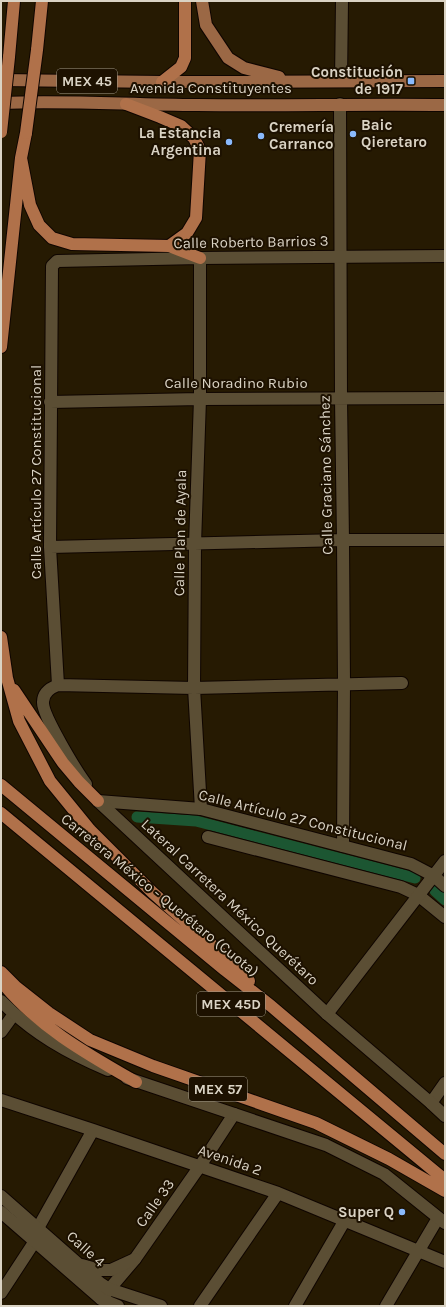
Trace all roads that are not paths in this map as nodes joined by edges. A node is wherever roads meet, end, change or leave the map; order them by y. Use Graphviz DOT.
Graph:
graph roads {
  1 [pos="14,1"];
  2 [pos="42,1"];
  3 [pos="49,1"];
  4 [pos="185,1"];
  5 [pos="202,1"];
  6 [pos="342,1"];
  7 [pos="39,35"];
  8 [pos="1,80"];
  9 [pos="296,81"];
  10 [pos="341,81"];
  11 [pos="445,81"];
  12 [pos="162,82"];
  13 [pos="1,103"];
  14 [pos="126,104"];
  15 [pos="340,104"];
  16 [pos="445,105"];
  17 [pos="1,132"];
  18 [pos="21,158"];
  19 [pos="169,246"];
  20 [pos="445,256"];
  21 [pos="340,257"];
  22 [pos="200,258"];
  23 [pos="57,261"];
  24 [pos="1,346"];
  25 [pos="445,398"];
  26 [pos="200,399"];
  27 [pos="340,399"];
  28 [pos="50,402"];
  29 [pos="343,540"];
  30 [pos="445,540"];
  31 [pos="194,544"];
  32 [pos="50,547"];
  33 [pos="1,637"];
  34 [pos="7,678"];
  35 [pos="402,683"];
  36 [pos="344,684"];
  37 [pos="58,685"];
  38 [pos="194,688"];
  39 [pos="1,785"];
  40 [pos="98,801"];
  41 [pos="201,809"];
  42 [pos="1,814"];
  43 [pos="208,837"];
  44 [pos="343,846"];
  45 [pos="445,861"];
  46 [pos="434,876"];
  47 [pos="445,886"];
  48 [pos="418,895"];
  49 [pos="445,917"];
  50 [pos="1,972"];
  51 [pos="1,981"];
  52 [pos="1,1001"];
  53 [pos="271,1006"];
  54 [pos="14,1014"];
  55 [pos="326,1014"];
  56 [pos="1,1032"];
  57 [pos="136,1082"];
  58 [pos="445,1083"];
  59 [pos="1,1100"];
  60 [pos="431,1103"];
  61 [pos="234,1114"];
  62 [pos="445,1116"];
  63 [pos="93,1130"];
  64 [pos="445,1154"];
  65 [pos="200,1166"];
  66 [pos="445,1180"];
  67 [pos="445,1191"];
  68 [pos="278,1193"];
  69 [pos="1,1196"];
  70 [pos="1,1212"];
  71 [pos="345,1220"];
  72 [pos="442,1220"];
  73 [pos="38,1228"];
  74 [pos="35,1241"];
  75 [pos="419,1250"];
  76 [pos="135,1259"];
  77 [pos="445,1262"];
  78 [pos="81,1265"];
  79 [pos="109,1289"];
  80 [pos="1,1293"];
  81 [pos="98,1302"];
  82 [pos="118,1306"];
  83 [pos="161,1306"];
  84 [pos="200,1306"];
  85 [pos="295,1306"];
  86 [pos="386,1306"];
  1 -- 17 [label="highway, bridge"];
  2 -- 7 [label="highway"];
  3 -- 7 [label="highway"];
  4 -- 12 [label="highway"];
  5 -- 9 [label="main road"];
  6 -- 10 [label="street"];
  7 -- 18 [label="highway, bridge"];
  8 -- 12 [label="main road, Avenida Constituyentes / MEX 45"];
  9 -- 10 [label="main road, Avenida Constituyentes"];
  9 -- 12 [label="main road, Avenida Constituyentes"];
  10 -- 11 [label="main road, Avenida Constituyentes"];
  13 -- 14 [label="main road, Avenida Constituyentes / MEX 45"];
  14 -- 15 [label="main road, Avenida Constituyentes"];
  14 -- 19 [label="highway"];
  15 -- 16 [label="main road, Avenida Constituyentes"];
  15 -- 21 [label="street, Calle Graciano Sánchez"];
  18 -- 19 [label="highway"];
  18 -- 24 [label="highway"];
  19 -- 22 [label="highway"];
  20 -- 21 [label="street, Calle Roberto Barrios 3"];
  21 -- 22 [label="street, Calle Roberto Barrios 3"];
  21 -- 27 [label="street, Calle Graciano Sánchez"];
  22 -- 23 [label="street, Calle Roberto Barrios 3"];
  22 -- 26 [label="street, Calle Plan de Ayala"];
  23 -- 28 [label="street, Calle Artículo 27 Constitucional"];
  25 -- 27 [label="street, Calle Noradino Rubio"];
  26 -- 27 [label="street, Calle Noradino Rubio"];
  26 -- 28 [label="street, Calle Noradino Rubio"];
  26 -- 31 [label="street, Calle Plan de Ayala"];
  27 -- 29 [label="street, Calle Graciano Sánchez"];
  28 -- 32 [label="street, Calle Artículo 27 Constitucional"];
  29 -- 30 [label="street"];
  29 -- 31 [label="street"];
  29 -- 36 [label="street, Calle Graciano Sánchez"];
  31 -- 32 [label="street"];
  31 -- 38 [label="street, Calle Plan de Ayala"];
  32 -- 37 [label="street, Calle Artículo 27 Constitucional"];
  33 -- 34 [label="highway"];
  34 -- 40 [label="highway"];
  34 -- 53 [label="highway"];
  35 -- 36 [label="street"];
  36 -- 38 [label="street"];
  36 -- 44 [label="street, Calle Graciano Sánchez"];
  37 -- 38 [label="street"];
  37 -- 40 [label="street, Lateral Carretera México Querétaro"];
  38 -- 41 [label="street, Calle Plan de Ayala"];
  39 -- 53 [label="highway, Carretera México - Querétaro (Cuota) / MEX 45D"];
  40 -- 41 [label="street, Calle Artículo 27 Constitucional"];
  40 -- 55 [label="street, Lateral Carretera México Querétaro"];
  41 -- 44 [label="street, Calle Artículo 27 Constitucional"];
  42 -- 66 [label="highway, MEX 45D"];
  43 -- 48 [label="street"];
  44 -- 46 [label="street, Calle Artículo 27 Constitucional"];
  45 -- 46 [label="street"];
  46 -- 47 [label="street, Calle Artículo 27 Constitucional"];
  46 -- 48 [label="street"];
  48 -- 49 [label="street"];
  48 -- 55 [label="street"];
  50 -- 67 [label="highway, MEX 57"];
  51 -- 57 [label="highway"];
  52 -- 54 [label="street"];
  53 -- 64 [label="highway, Carretera México - Querétaro (Cuota) / MEX 45D"];
  54 -- 56 [label="street"];
  54 -- 57 [label="street"];
  55 -- 60 [label="street, Lateral Carretera México Querétaro"];
  57 -- 61 [label="street"];
  58 -- 60 [label="street"];
  59 -- 63 [label="street, Avenida 2"];
  60 -- 62 [label="street, Lateral Carretera México Querétaro"];
  61 -- 65 [label="street, Calle 33"];
  61 -- 72 [label="street"];
  63 -- 65 [label="street, Avenida 2"];
  63 -- 73 [label="street"];
  65 -- 68 [label="street, Avenida 2"];
  65 -- 76 [label="street, Calle 33"];
  68 -- 71 [label="street, Avenida 2"];
  68 -- 84 [label="street"];
  69 -- 73 [label="street, Calle 4"];
  70 -- 74 [label="street, Calle 4"];
  71 -- 75 [label="street, Avenida 2"];
  71 -- 85 [label="street"];
  72 -- 75 [label="street"];
  73 -- 78 [label="street, Calle 4"];
  74 -- 80 [label="street"];
  74 -- 81 [label="street, Calle 4"];
  75 -- 77 [label="street, Avenida 2"];
  75 -- 86 [label="street"];
  76 -- 78 [label="street"];
  76 -- 79 [label="street, Calle 33"];
  78 -- 79 [label="street, Calle 4"];
  79 -- 81 [label="street, Calle 33"];
  79 -- 83 [label="street, Calle 4"];
  81 -- 82 [label="street, Calle 4"];
}
